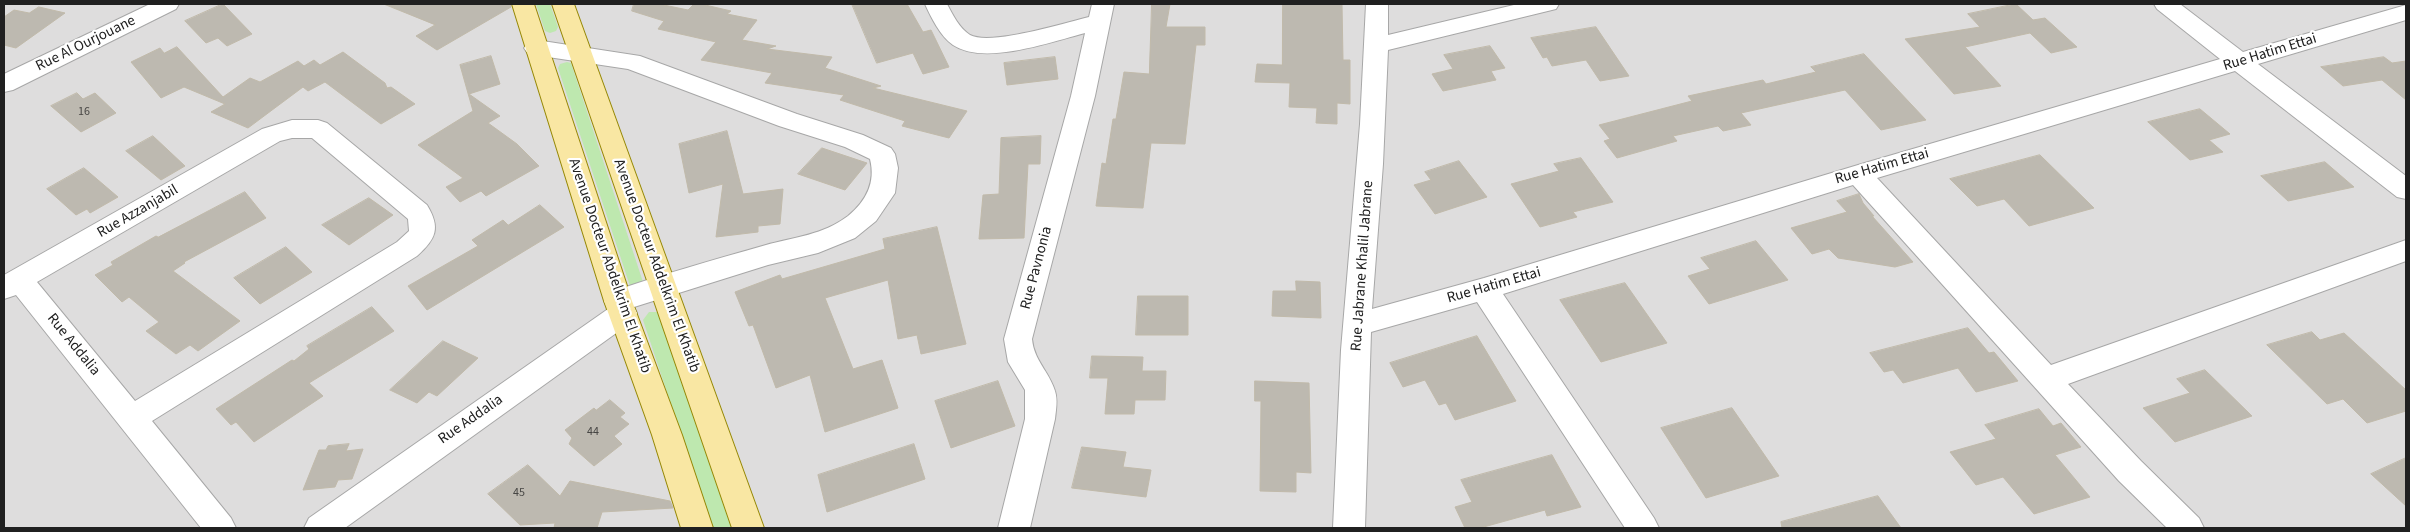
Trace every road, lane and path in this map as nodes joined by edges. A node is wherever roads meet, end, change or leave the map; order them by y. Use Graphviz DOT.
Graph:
graph roads {
  1 [pos="168,4"];
  2 [pos="523,4"];
  3 [pos="563,4"];
  4 [pos="936,4"];
  5 [pos="1377,4"];
  6 [pos="1548,4"];
  7 [pos="2165,4"];
  8 [pos="2406,12"];
  9 [pos="1101,13"];
  10 [pos="1377,45"];
  11 [pos="536,48"];
  12 [pos="580,53"];
  13 [pos="2240,62"];
  14 [pos="4,84"];
  15 [pos="1858,174"];
  16 [pos="2406,190"];
  17 [pos="2406,250"];
  18 [pos="11,284"];
  19 [pos="662,285"];
  20 [pos="1484,289"];
  21 [pos="620,307"];
  22 [pos="1358,324"];
  23 [pos="2047,379"];
  24 [pos="132,418"];
  25 [pos="220,528"];
  26 [pos="320,528"];
  27 [pos="697,528"];
  28 [pos="748,528"];
  29 [pos="1014,528"];
  30 [pos="1349,528"];
  31 [pos="1642,528"];
  32 [pos="2188,528"];
  1 -- 14 [label="street, Rue Al Ourjouane"];
  2 -- 11 [label="main road, Avenue Docteur Abdelkrim El Khatib"];
  3 -- 12 [label="main road, Avenue Docteur Addelkrim El Khatib"];
  4 -- 9 [label="street"];
  5 -- 10 [label="street, Rue Jabrane Khalil Jabrane"];
  6 -- 10 [label="street"];
  7 -- 13 [label="street"];
  8 -- 13 [label="street, Rue Hatim Ettai"];
  9 -- 29 [label="street, Rue Pavnonia"];
  10 -- 22 [label="street, Rue Jabrane Khalil Jabrane"];
  11 -- 12 [label="street, Rue Addalia"];
  11 -- 21 [label="main road, Avenue Docteur Abdelkrim El Khatib"];
  12 -- 19 [label="main road, Avenue Docteur Addelkrim El Khatib"];
  12 -- 19 [label="street, Rue Addalia"];
  13 -- 15 [label="street, Rue Hatim Ettai"];
  13 -- 16 [label="street"];
  15 -- 20 [label="street, Rue Hatim Ettai"];
  15 -- 23 [label="street"];
  17 -- 23 [label="street"];
  18 -- 24 [label="street, Rue Addalia"];
  18 -- 24 [label="street, Rue Azzanjabil"];
  19 -- 21 [label="street, Rue Addalia"];
  19 -- 28 [label="main road, Avenue Docteur Addelkrim El Khatib"];
  20 -- 22 [label="street, Rue Hatim Ettai"];
  20 -- 31 [label="street"];
  21 -- 26 [label="street, Rue Addalia"];
  21 -- 27 [label="main road, Avenue Docteur Abdelkrim El Khatib"];
  22 -- 30 [label="street, Rue Jabrane Khalil Jabrane"];
  23 -- 32 [label="street"];
  24 -- 25 [label="street, Rue Addalia"];
}
